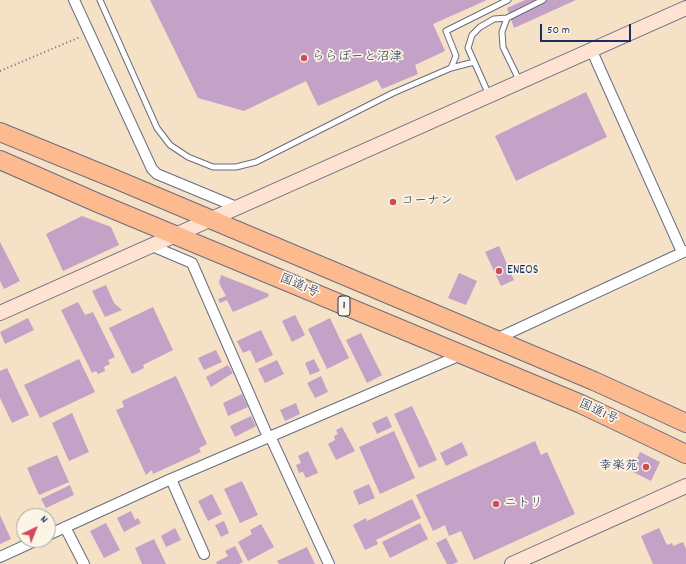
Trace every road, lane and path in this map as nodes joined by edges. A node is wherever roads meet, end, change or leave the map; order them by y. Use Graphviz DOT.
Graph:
graph roads {
  1 [pos="74,0"];
  2 [pos="100,0"];
  3 [pos="508,0"];
  4 [pos="543,0"];
  5 [pos="686,8"];
  6 [pos="507,18"];
  7 [pos="88,33"];
  8 [pos="592,49"];
  9 [pos="474,62"];
  10 [pos="451,68"];
  11 [pos="0,71"];
  12 [pos="520,82"];
  13 [pos="489,96"];
  14 [pos="0,132"];
  15 [pos="0,160"];
  16 [pos="239,208"];
  17 [pos="212,220"];
  18 [pos="176,236"];
  19 [pos="152,246"];
  20 [pos="684,252"];
  21 [pos="0,314"];
  22 [pos="496,339"];
  23 [pos="461,355"];
  24 [pos="686,424"];
  25 [pos="270,436"];
  26 [pos="686,454"];
  27 [pos="171,479"];
  28 [pos="686,486"];
  29 [pos="65,527"];
  30 [pos="56,531"];
  31 [pos="20,548"];
  32 [pos="204,554"];
  33 [pos="0,557"];
  34 [pos="84,564"];
  35 [pos="329,564"];
  36 [pos="512,564"];
  1 -- 7 [label="street"];
  2 -- 10 [label="lane"];
  3 -- 10 [label="lane"];
  4 -- 6 [label="lane"];
  5 -- 8 [label="street"];
  6 -- 9 [label="lane"];
  6 -- 12 [label="lane"];
  7 -- 11 [label="path"];
  7 -- 16 [label="street"];
  8 -- 12 [label="street"];
  8 -- 20 [label="street"];
  9 -- 10 [label="lane"];
  9 -- 13 [label="lane"];
  12 -- 13 [label="street"];
  13 -- 16 [label="street"];
  14 -- 17 [label="highway, 国道1号 / 1"];
  15 -- 18 [label="highway, 国道1号 / 1"];
  16 -- 17 [label="street"];
  17 -- 18 [label="street"];
  17 -- 22 [label="highway, 国道1号 / 1"];
  18 -- 19 [label="street"];
  18 -- 23 [label="highway, 国道1号 / 1"];
  19 -- 21 [label="street"];
  19 -- 25 [label="street"];
  20 -- 22 [label="street"];
  22 -- 24 [label="highway, 国道1号 / 1"];
  23 -- 25 [label="street"];
  23 -- 26 [label="highway, 国道1号 / 1"];
  25 -- 27 [label="street"];
  25 -- 35 [label="street"];
  27 -- 29 [label="street"];
  27 -- 32 [label="street"];
  28 -- 36 [label="street"];
  29 -- 30 [label="street"];
  29 -- 34 [label="street"];
  31 -- 33 [label="street"];
}
